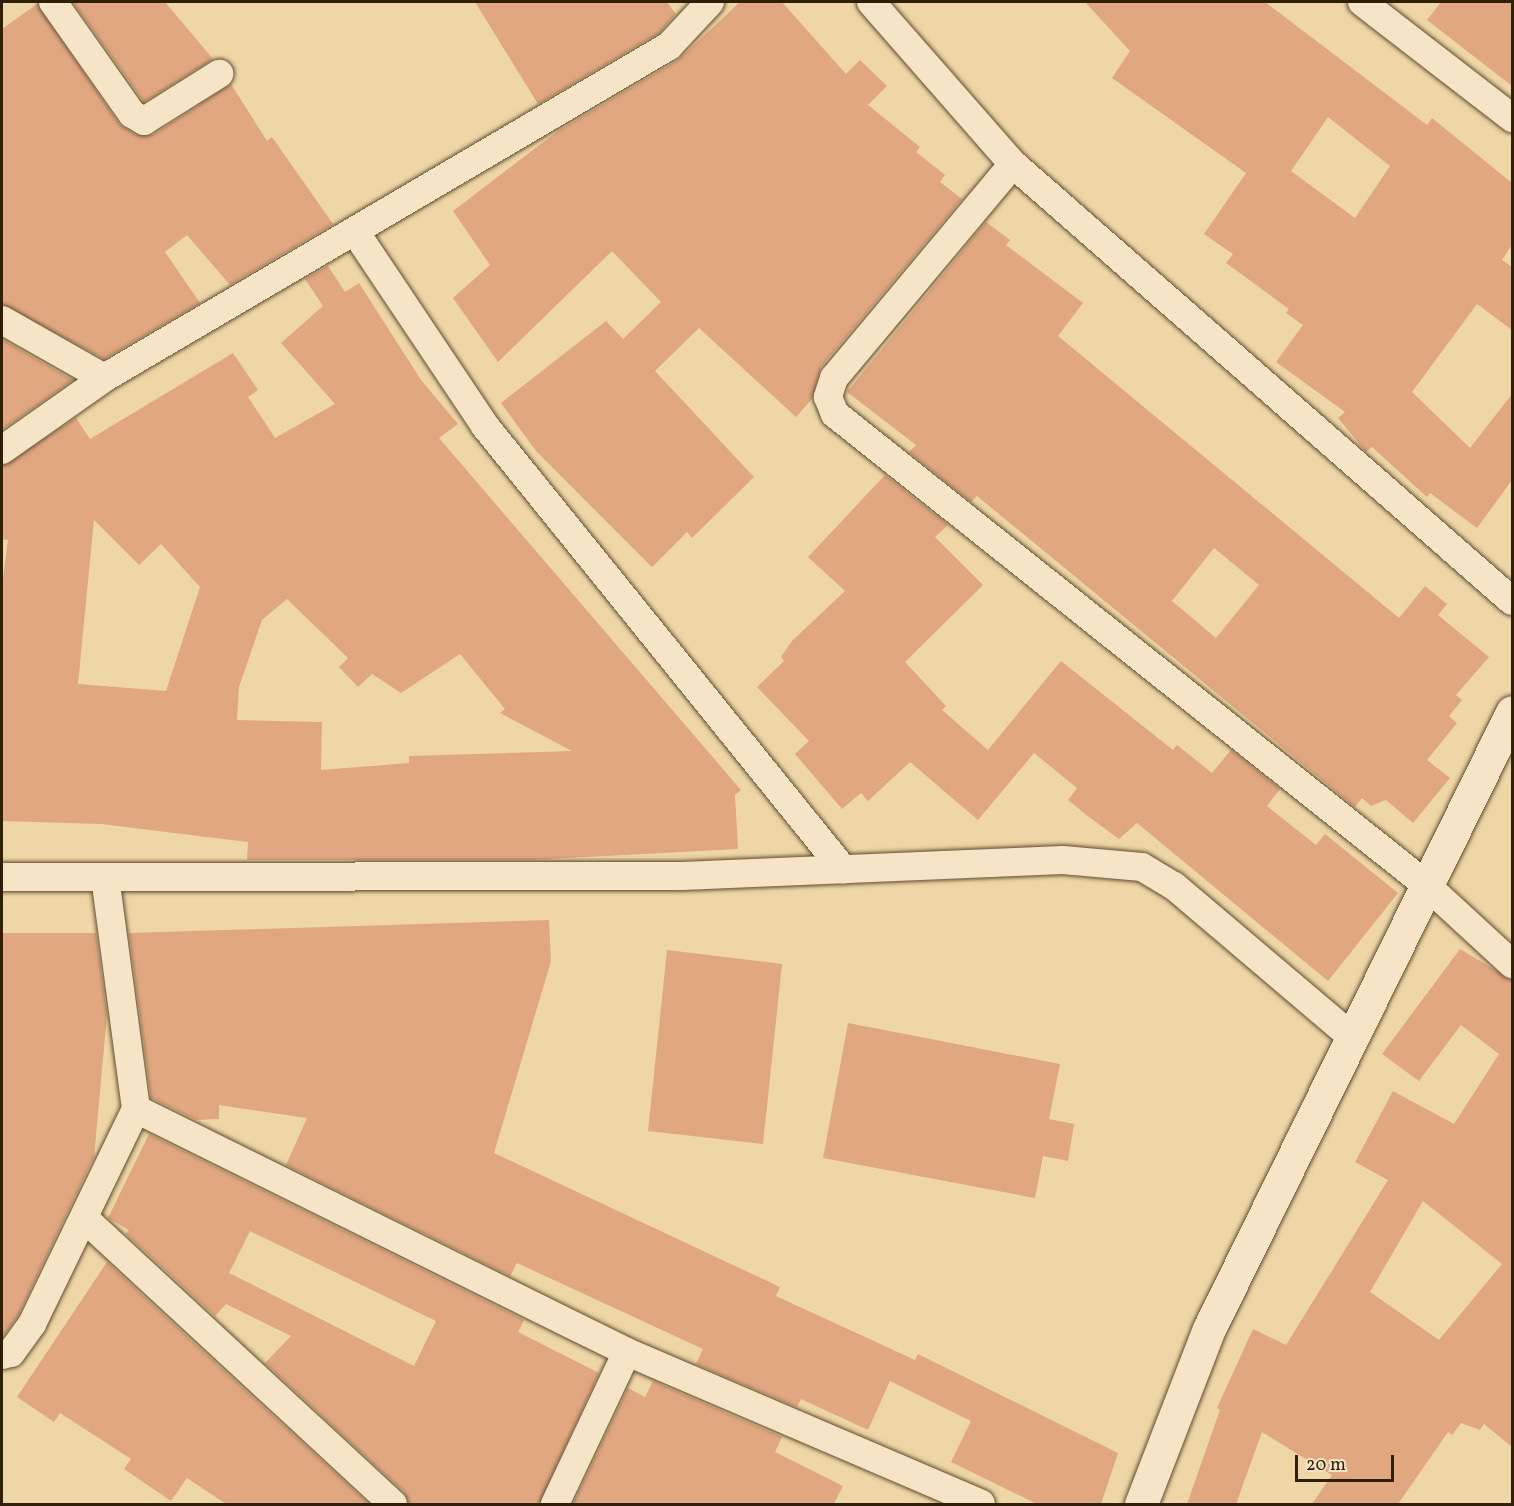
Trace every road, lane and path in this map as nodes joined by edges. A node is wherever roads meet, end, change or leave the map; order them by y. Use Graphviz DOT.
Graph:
graph roads {
  1 [pos="53,2"];
  2 [pos="710,2"];
  3 [pos="871,2"];
  4 [pos="1362,2"];
  5 [pos="219,74"];
  6 [pos="1512,118"];
  7 [pos="1013,164"];
  8 [pos="356,233"];
  9 [pos="2,320"];
  10 [pos="104,378"];
  11 [pos="2,450"];
  12 [pos="1512,601"];
  13 [pos="1512,712"];
  14 [pos="843,870"];
  15 [pos="2,877"];
  16 [pos="105,878"];
  17 [pos="1424,884"];
  18 [pos="1512,964"];
  19 [pos="1350,1035"];
  20 [pos="136,1109"];
  21 [pos="84,1218"];
  22 [pos="627,1352"];
  23 [pos="2,1355"];
  24 [pos="393,1504"];
  25 [pos="555,1504"];
  26 [pos="981,1504"];
  27 [pos="1141,1504"];
  1 -- 5 [label="street"];
  2 -- 8 [label="street"];
  3 -- 7 [label="street"];
  4 -- 6 [label="street"];
  7 -- 12 [label="street"];
  7 -- 17 [label="street"];
  8 -- 10 [label="street"];
  8 -- 14 [label="street"];
  9 -- 10 [label="street"];
  10 -- 11 [label="street"];
  13 -- 17 [label="street"];
  14 -- 16 [label="street"];
  14 -- 19 [label="street"];
  15 -- 16 [label="street"];
  16 -- 20 [label="street"];
  17 -- 18 [label="street"];
  17 -- 19 [label="street"];
  19 -- 27 [label="street"];
  20 -- 21 [label="street"];
  20 -- 22 [label="street"];
  21 -- 23 [label="street"];
  21 -- 24 [label="street"];
  22 -- 25 [label="street"];
  22 -- 26 [label="street"];
}
